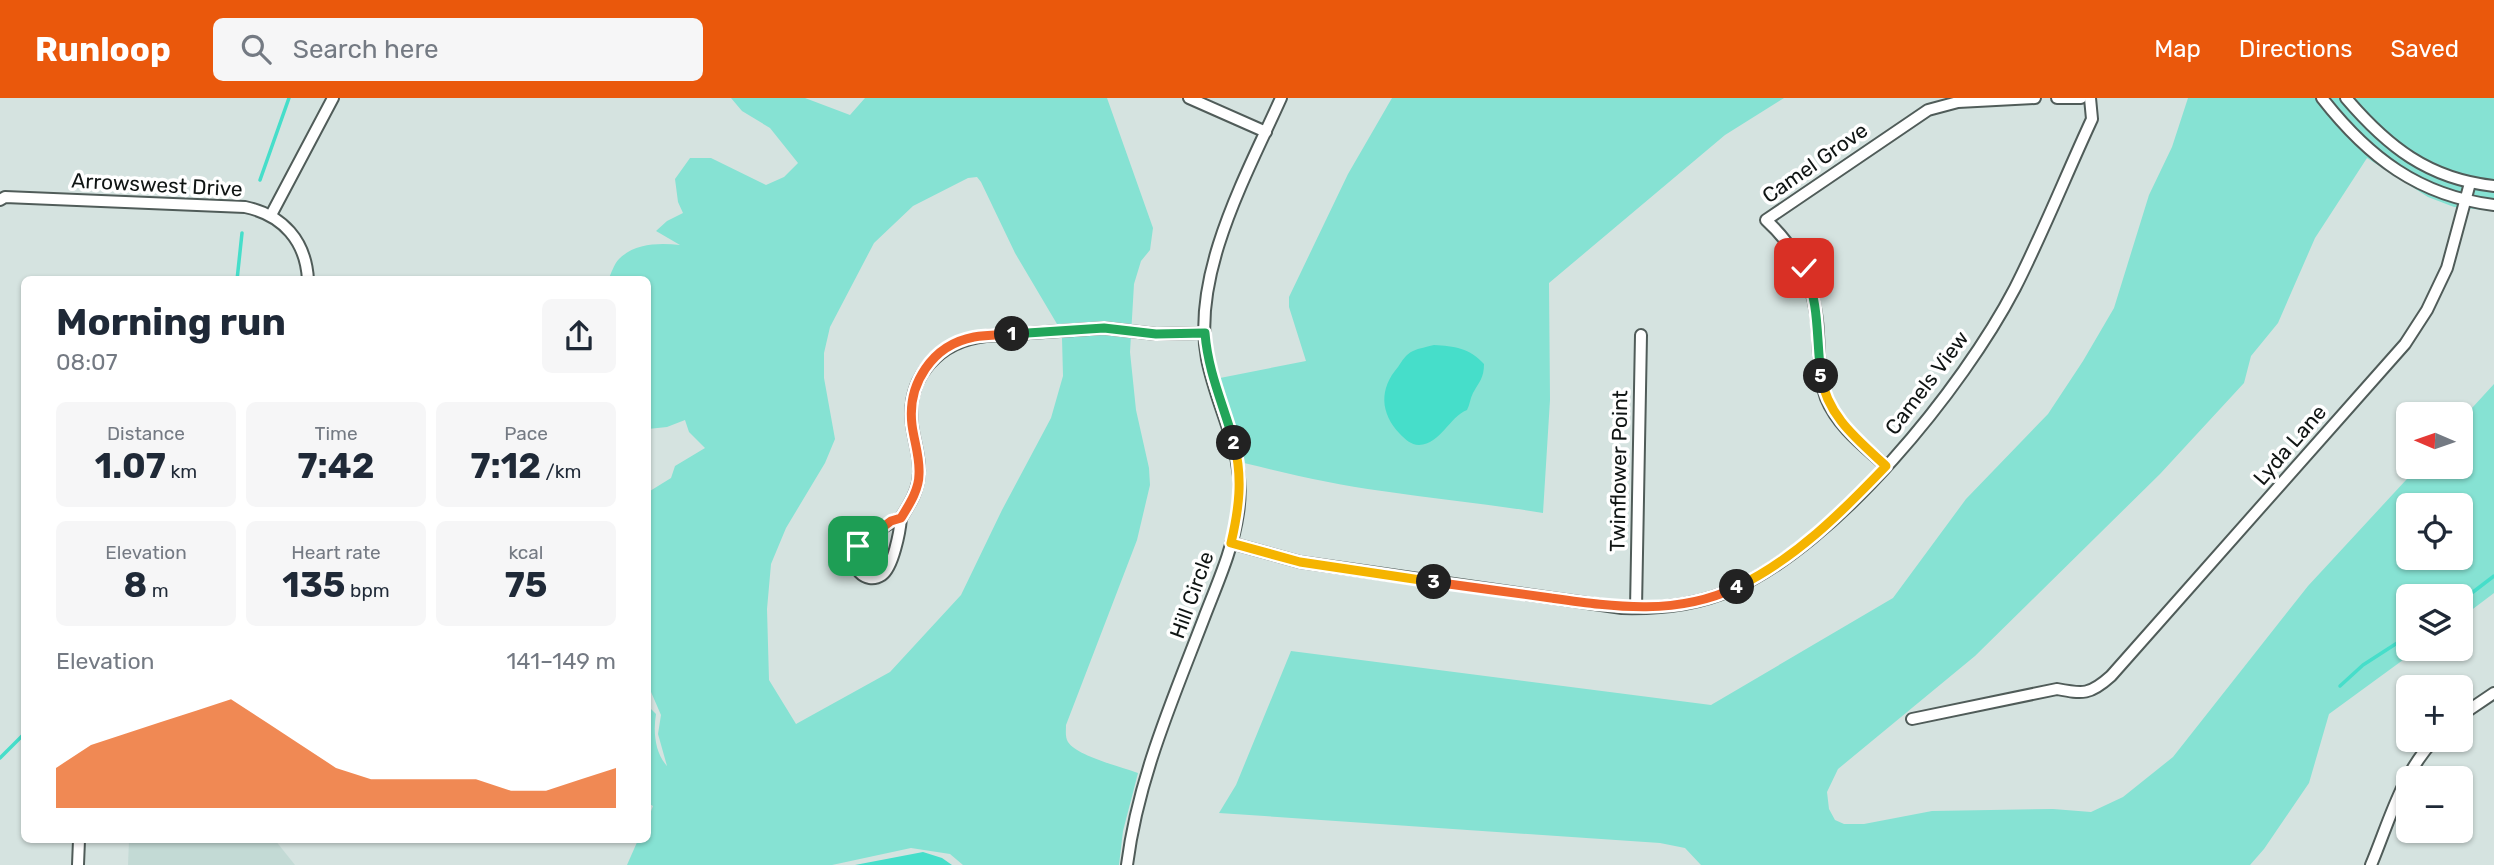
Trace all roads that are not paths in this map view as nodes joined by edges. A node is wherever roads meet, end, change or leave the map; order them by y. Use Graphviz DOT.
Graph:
graph roads {
  1 [pos="333,98"];
  2 [pos="1189,98"];
  3 [pos="1281,98"];
  4 [pos="2035,98"];
  5 [pos="2057,98"];
  6 [pos="2081,98"];
  7 [pos="2090,98"];
  8 [pos="2322,98"];
  9 [pos="2346,98"];
  10 [pos="1266,132"];
  11 [pos="2470,183"];
  12 [pos="2494,186"];
  13 [pos="2,197"];
  14 [pos="2465,201"];
  15 [pos="2494,205"];
  16 [pos="271,215"];
  17 [pos="308,276"];
  18 [pos="1205,333"];
  19 [pos="1641,335"];
  20 [pos="1886,466"];
  21 [pos="901,518"];
  22 [pos="1231,543"];
  23 [pos="1636,608"];
  24 [pos="2494,693"];
  25 [pos="2473,707"];
  26 [pos="1912,719"];
  27 [pos="2424,752"];
  28 [pos="79,843"];
  29 [pos="78,865"];
  30 [pos="1127,865"];
  31 [pos="2371,865"];
  1 -- 16 [label="street"];
  2 -- 10 [label="street"];
  3 -- 10 [label="street, Hill Circle"];
  4 -- 20 [label="street, Camel Grove"];
  5 -- 6 [label="street"];
  7 -- 20 [label="street, Camels View"];
  8 -- 14 [label="street"];
  9 -- 11 [label="street"];
  10 -- 18 [label="street, Hill Circle"];
  11 -- 12 [label="street"];
  11 -- 14 [label="street, Lyda Lane"];
  13 -- 16 [label="street, Arrowswest Drive"];
  14 -- 15 [label="street"];
  14 -- 26 [label="street, Lyda Lane"];
  16 -- 17 [label="street"];
  18 -- 21 [label="street"];
  18 -- 22 [label="street, Hill Circle"];
  19 -- 23 [label="street, Twinflower Point"];
  20 -- 23 [label="street, Camels View"];
  21 -- 21 [label="street"];
  22 -- 23 [label="street, Camels View"];
  22 -- 30 [label="street, Hill Circle"];
  24 -- 25 [label="street"];
  27 -- 31 [label="street"];
  28 -- 29 [label="street"];
}
